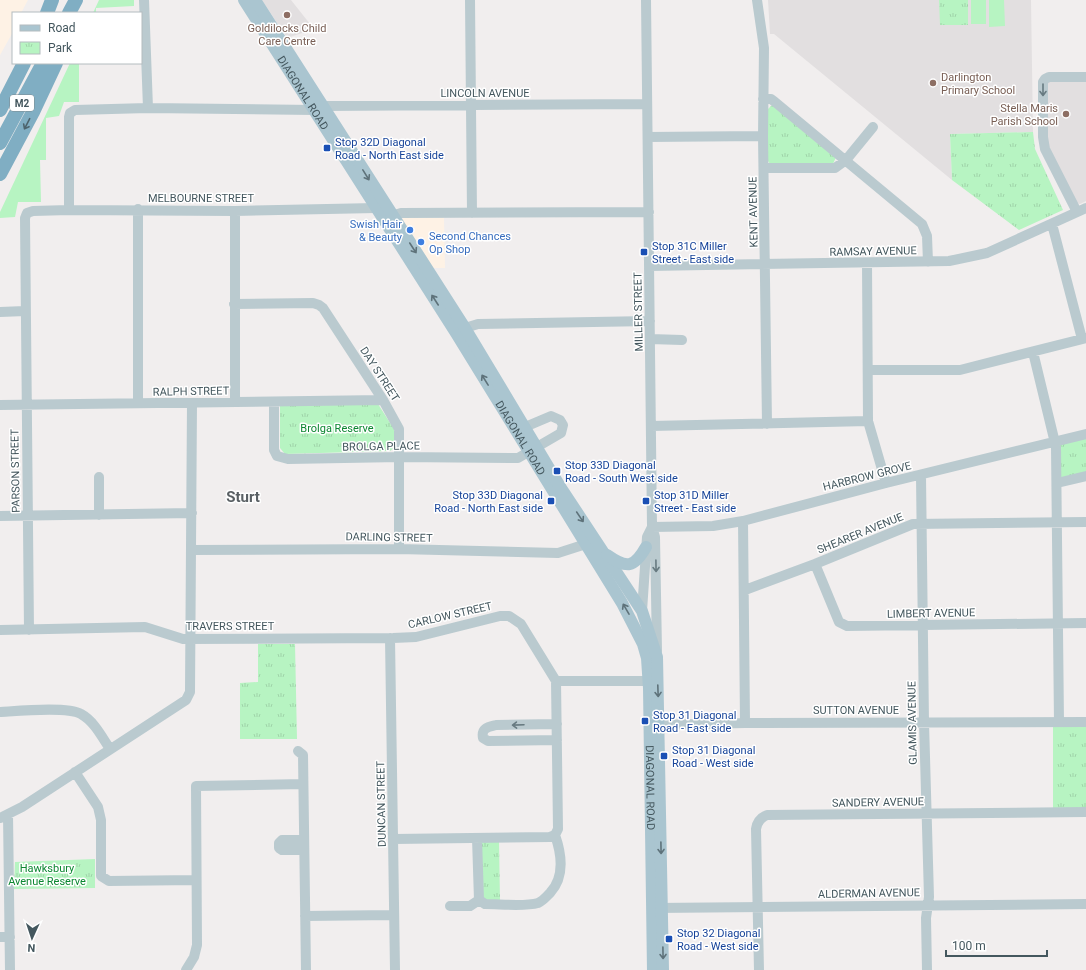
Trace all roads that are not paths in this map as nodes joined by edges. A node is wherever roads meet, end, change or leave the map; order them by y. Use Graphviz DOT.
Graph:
graph roads {
  1 [pos="76,0"];
  2 [pos="86,0"];
  3 [pos="144,0"];
  4 [pos="244,0"];
  5 [pos="255,0"];
  6 [pos="470,0"];
  7 [pos="646,0"];
  8 [pos="757,0"];
  9 [pos="70,12"];
  10 [pos="80,12"];
  11 [pos="14,64"];
  12 [pos="23,64"];
  13 [pos="42,64"];
  14 [pos="56,64"];
  15 [pos="1086,77"];
  16 [pos="0,89"];
  17 [pos="763,99"];
  18 [pos="647,104"];
  19 [pos="471,105"];
  20 [pos="148,108"];
  21 [pos="319,108"];
  22 [pos="0,110"];
  23 [pos="873,127"];
  24 [pos="763,136"];
  25 [pos="648,137"];
  26 [pos="0,143"];
  27 [pos="846,160"];
  28 [pos="764,168"];
  29 [pos="0,174"];
  30 [pos="380,206"];
  31 [pos="138,209"];
  32 [pos="69,210"];
  33 [pos="1081,210"];
  34 [pos="235,211"];
  35 [pos="649,212"];
  36 [pos="27,213"];
  37 [pos="472,213"];
  38 [pos="391,216"];
  39 [pos="1052,224"];
  40 [pos="928,262"];
  41 [pos="867,263"];
  42 [pos="766,264"];
  43 [pos="649,266"];
  44 [pos="234,304"];
  45 [pos="25,311"];
  46 [pos="0,312"];
  47 [pos="650,321"];
  48 [pos="460,331"];
  49 [pos="1084,338"];
  50 [pos="650,339"];
  51 [pos="682,340"];
  52 [pos="1033,352"];
  53 [pos="868,370"];
  54 [pos="383,400"];
  55 [pos="235,402"];
  56 [pos="274,402"];
  57 [pos="138,403"];
  58 [pos="192,403"];
  59 [pos="26,404"];
  60 [pos="0,405"];
  61 [pos="868,422"];
  62 [pos="767,424"];
  63 [pos="651,426"];
  64 [pos="526,427"];
  65 [pos="1086,434"];
  66 [pos="1055,442"];
  67 [pos="534,449"];
  68 [pos="400,457"];
  69 [pos="921,476"];
  70 [pos="1086,476"];
  71 [pos="99,477"];
  72 [pos="886,483"];
  73 [pos="1057,483"];
  74 [pos="192,513"];
  75 [pos="99,515"];
  76 [pos="0,516"];
  77 [pos="28,516"];
  78 [pos="743,521"];
  79 [pos="1086,522"];
  80 [pos="921,523"];
  81 [pos="1057,523"];
  82 [pos="652,527"];
  83 [pos="590,541"];
  84 [pos="646,547"];
  85 [pos="399,548"];
  86 [pos="191,550"];
  87 [pos="605,553"];
  88 [pos="815,564"];
  89 [pos="745,590"];
  90 [pos="642,611"];
  91 [pos="1058,623"];
  92 [pos="1086,623"];
  93 [pos="922,625"];
  94 [pos="0,630"];
  95 [pos="29,630"];
  96 [pos="390,638"];
  97 [pos="191,639"];
  98 [pos="643,644"];
  99 [pos="657,657"];
  100 [pos="556,681"];
  101 [pos="648,681"];
  102 [pos="0,712"];
  103 [pos="924,722"];
  104 [pos="1059,722"];
  105 [pos="1086,722"];
  106 [pos="745,723"];
  107 [pos="557,724"];
  108 [pos="654,725"];
  109 [pos="557,740"];
  110 [pos="110,749"];
  111 [pos="298,751"];
  112 [pos="75,772"];
  113 [pos="303,784"];
  114 [pos="1086,812"];
  115 [pos="926,814"];
  116 [pos="4,816"];
  117 [pos="555,835"];
  118 [pos="477,838"];
  119 [pos="394,839"];
  120 [pos="196,880"];
  121 [pos="479,900"];
  122 [pos="928,904"];
  123 [pos="1086,904"];
  124 [pos="450,906"];
  125 [pos="758,906"];
  126 [pos="657,908"];
  127 [pos="394,915"];
  128 [pos="305,916"];
  129 [pos="5,937"];
  130 [pos="10,970"];
  131 [pos="186,970"];
  132 [pos="306,970"];
  133 [pos="395,970"];
  134 [pos="653,970"];
  135 [pos="663,970"];
  136 [pos="759,970"];
  137 [pos="927,970"];
  1 -- 9 [label="highway"];
  2 -- 10 [label="highway"];
  3 -- 20 [label="street"];
  4 -- 21 [label="main road, DIAGONAL ROAD"];
  5 -- 21 [label="main road, DIAGONAL ROAD"];
  6 -- 19 [label="street"];
  7 -- 18 [label="street, MILLER STREET"];
  8 -- 17 [label="street, KENT AVENUE"];
  11 -- 16 [label="highway, M2"];
  12 -- 22 [label="highway, M2"];
  13 -- 26 [label="highway, M2"];
  14 -- 29 [label="highway, one-way"];
  15 -- 33 [label="street, one-way"];
  17 -- 24 [label="street, KENT AVENUE"];
  17 -- 27 [label="street"];
  18 -- 19 [label="street, LINCOLN AVENUE"];
  18 -- 25 [label="street, MILLER STREET"];
  19 -- 21 [label="street, LINCOLN AVENUE"];
  19 -- 37 [label="street"];
  20 -- 21 [label="street, LINCOLN AVENUE"];
  20 -- 32 [label="street, LINCOLN AVENUE"];
  21 -- 30 [label="main road, DIAGONAL ROAD"];
  23 -- 27 [label="street"];
  24 -- 25 [label="street"];
  24 -- 28 [label="street, KENT AVENUE"];
  25 -- 35 [label="street, MILLER STREET"];
  27 -- 28 [label="street"];
  27 -- 40 [label="street"];
  28 -- 42 [label="street, KENT AVENUE"];
  30 -- 34 [label="street, MELBOURNE STREET"];
  30 -- 38 [label="main road, DIAGONAL ROAD"];
  48 -- 30 [label="main road, DIAGONAL ROAD, one-way"];
  31 -- 32 [label="street, MELBOURNE STREET"];
  31 -- 34 [label="street, MELBOURNE STREET"];
  31 -- 57 [label="street"];
  32 -- 36 [label="street, MELBOURNE STREET"];
  33 -- 39 [label="street, RAMSAY AVENUE"];
  34 -- 44 [label="street"];
  35 -- 37 [label="street"];
  35 -- 43 [label="street, MILLER STREET"];
  36 -- 45 [label="street, PARSON STREET"];
  37 -- 38 [label="street"];
  38 -- 48 [label="main road, DIAGONAL ROAD, one-way"];
  39 -- 40 [label="street, RAMSAY AVENUE"];
  39 -- 49 [label="street"];
  40 -- 41 [label="street, RAMSAY AVENUE"];
  41 -- 42 [label="street, RAMSAY AVENUE"];
  41 -- 53 [label="street"];
  42 -- 43 [label="street, RAMSAY AVENUE"];
  42 -- 62 [label="street, KENT AVENUE"];
  43 -- 47 [label="street, MILLER STREET"];
  44 -- 54 [label="street, DAY STREET"];
  44 -- 55 [label="street"];
  45 -- 46 [label="street"];
  45 -- 59 [label="street, PARSON STREET"];
  47 -- 48 [label="street"];
  47 -- 50 [label="street, MILLER STREET"];
  48 -- 64 [label="main road, DIAGONAL ROAD"];
  67 -- 48 [label="main road, DIAGONAL ROAD, one-way"];
  49 -- 52 [label="street"];
  50 -- 51 [label="street"];
  50 -- 63 [label="street, MILLER STREET"];
  52 -- 53 [label="street"];
  52 -- 66 [label="street"];
  53 -- 61 [label="street"];
  54 -- 56 [label="street, RALPH STREET"];
  54 -- 68 [label="street, DAY STREET"];
  55 -- 56 [label="street, RALPH STREET"];
  55 -- 58 [label="street, RALPH STREET"];
  56 -- 68 [label="street, BROLGA PLACE"];
  57 -- 58 [label="street, RALPH STREET"];
  57 -- 59 [label="street, RALPH STREET"];
  58 -- 74 [label="street"];
  59 -- 60 [label="street, RALPH STREET"];
  59 -- 77 [label="street, PARSON STREET"];
  61 -- 62 [label="street"];
  61 -- 72 [label="street"];
  62 -- 63 [label="street"];
  63 -- 82 [label="street, MILLER STREET"];
  64 -- 67 [label="main road, DIAGONAL ROAD"];
  64 -- 67 [label="street, DIAGONAL ROAD"];
  65 -- 66 [label="street, HARBROW GROVE"];
  66 -- 69 [label="street, HARBROW GROVE"];
  66 -- 73 [label="street"];
  67 -- 68 [label="street, BROLGA PLACE"];
  67 -- 83 [label="main road, DIAGONAL ROAD"];
  68 -- 85 [label="street, DAY STREET"];
  69 -- 72 [label="street, HARBROW GROVE"];
  69 -- 80 [label="street, GLAMIS AVENUE"];
  70 -- 73 [label="street"];
  71 -- 75 [label="street"];
  72 -- 78 [label="street, HARBROW GROVE"];
  73 -- 81 [label="street"];
  74 -- 75 [label="street"];
  74 -- 86 [label="street"];
  75 -- 77 [label="street"];
  76 -- 77 [label="street"];
  77 -- 95 [label="street, PARSON STREET"];
  78 -- 82 [label="street, HARBROW GROVE"];
  78 -- 89 [label="street"];
  79 -- 81 [label="street, SHEARER AVENUE"];
  80 -- 81 [label="street, SHEARER AVENUE"];
  80 -- 88 [label="street, SHEARER AVENUE"];
  80 -- 93 [label="street, GLAMIS AVENUE"];
  81 -- 91 [label="street"];
  82 -- 84 [label="street, MILLER STREET"];
  82 -- 99 [label="street, MILLER STREET, one-way"];
  83 -- 85 [label="street, DARLING STREET"];
  83 -- 87 [label="main road, DIAGONAL ROAD"];
  98 -- 83 [label="main road, DIAGONAL ROAD, one-way"];
  84 -- 87 [label="main road"];
  84 -- 90 [label="street, MILLER STREET"];
  85 -- 86 [label="street, DARLING STREET"];
  86 -- 97 [label="street"];
  87 -- 90 [label="main road, DIAGONAL ROAD"];
  88 -- 89 [label="street, SHEARER AVENUE"];
  88 -- 93 [label="street, LIMBERT AVENUE"];
  89 -- 106 [label="street"];
  90 -- 98 [label="main road"];
  90 -- 99 [label="main road, DIAGONAL ROAD"];
  91 -- 92 [label="street, LIMBERT AVENUE"];
  91 -- 93 [label="street, LIMBERT AVENUE"];
  91 -- 104 [label="street"];
  93 -- 103 [label="street, GLAMIS AVENUE"];
  94 -- 95 [label="street, TRAVERS STREET"];
  95 -- 97 [label="street, TRAVERS STREET"];
  96 -- 97 [label="street, TRAVERS STREET"];
  96 -- 100 [label="street, CARLOW STREET"];
  96 -- 119 [label="street, DUNCAN STREET"];
  97 -- 110 [label="street"];
  98 -- 101 [label="main road, DIAGONAL ROAD"];
  99 -- 108 [label="main road, DIAGONAL ROAD, one-way"];
  100 -- 101 [label="street"];
  100 -- 107 [label="street"];
  101 -- 108 [label="main road, DIAGONAL ROAD"];
  102 -- 110 [label="street"];
  103 -- 104 [label="street, SUTTON AVENUE"];
  103 -- 106 [label="street, SUTTON AVENUE"];
  103 -- 115 [label="street, GLAMIS AVENUE"];
  104 -- 105 [label="street, SUTTON AVENUE"];
  106 -- 108 [label="street, SUTTON AVENUE"];
  107 -- 109 [label="street"];
  107 -- 109 [label="street, one-way"];
  108 -- 126 [label="main road, DIAGONAL ROAD"];
  109 -- 117 [label="street"];
  110 -- 112 [label="street"];
  111 -- 113 [label="street"];
  112 -- 116 [label="street"];
  112 -- 120 [label="street"];
  113 -- 120 [label="street"];
  113 -- 128 [label="street"];
  114 -- 115 [label="street, SANDERY AVENUE"];
  115 -- 122 [label="street, GLAMIS AVENUE"];
  115 -- 125 [label="street, SANDERY AVENUE"];
  116 -- 129 [label="street"];
  117 -- 118 [label="street"];
  117 -- 121 [label="street"];
  118 -- 119 [label="street"];
  118 -- 121 [label="street"];
  119 -- 127 [label="street, DUNCAN STREET"];
  120 -- 131 [label="street"];
  121 -- 124 [label="street"];
  122 -- 123 [label="street, ALDERMAN AVENUE"];
  122 -- 125 [label="street, ALDERMAN AVENUE"];
  122 -- 137 [label="street, GLAMIS AVENUE"];
  125 -- 126 [label="street, ALDERMAN AVENUE"];
  125 -- 136 [label="street"];
  126 -- 134 [label="main road, DIAGONAL ROAD"];
  126 -- 135 [label="main road, DIAGONAL ROAD, one-way"];
  127 -- 128 [label="street"];
  127 -- 133 [label="street, DUNCAN STREET"];
  128 -- 132 [label="street"];
  129 -- 130 [label="street"];
}
